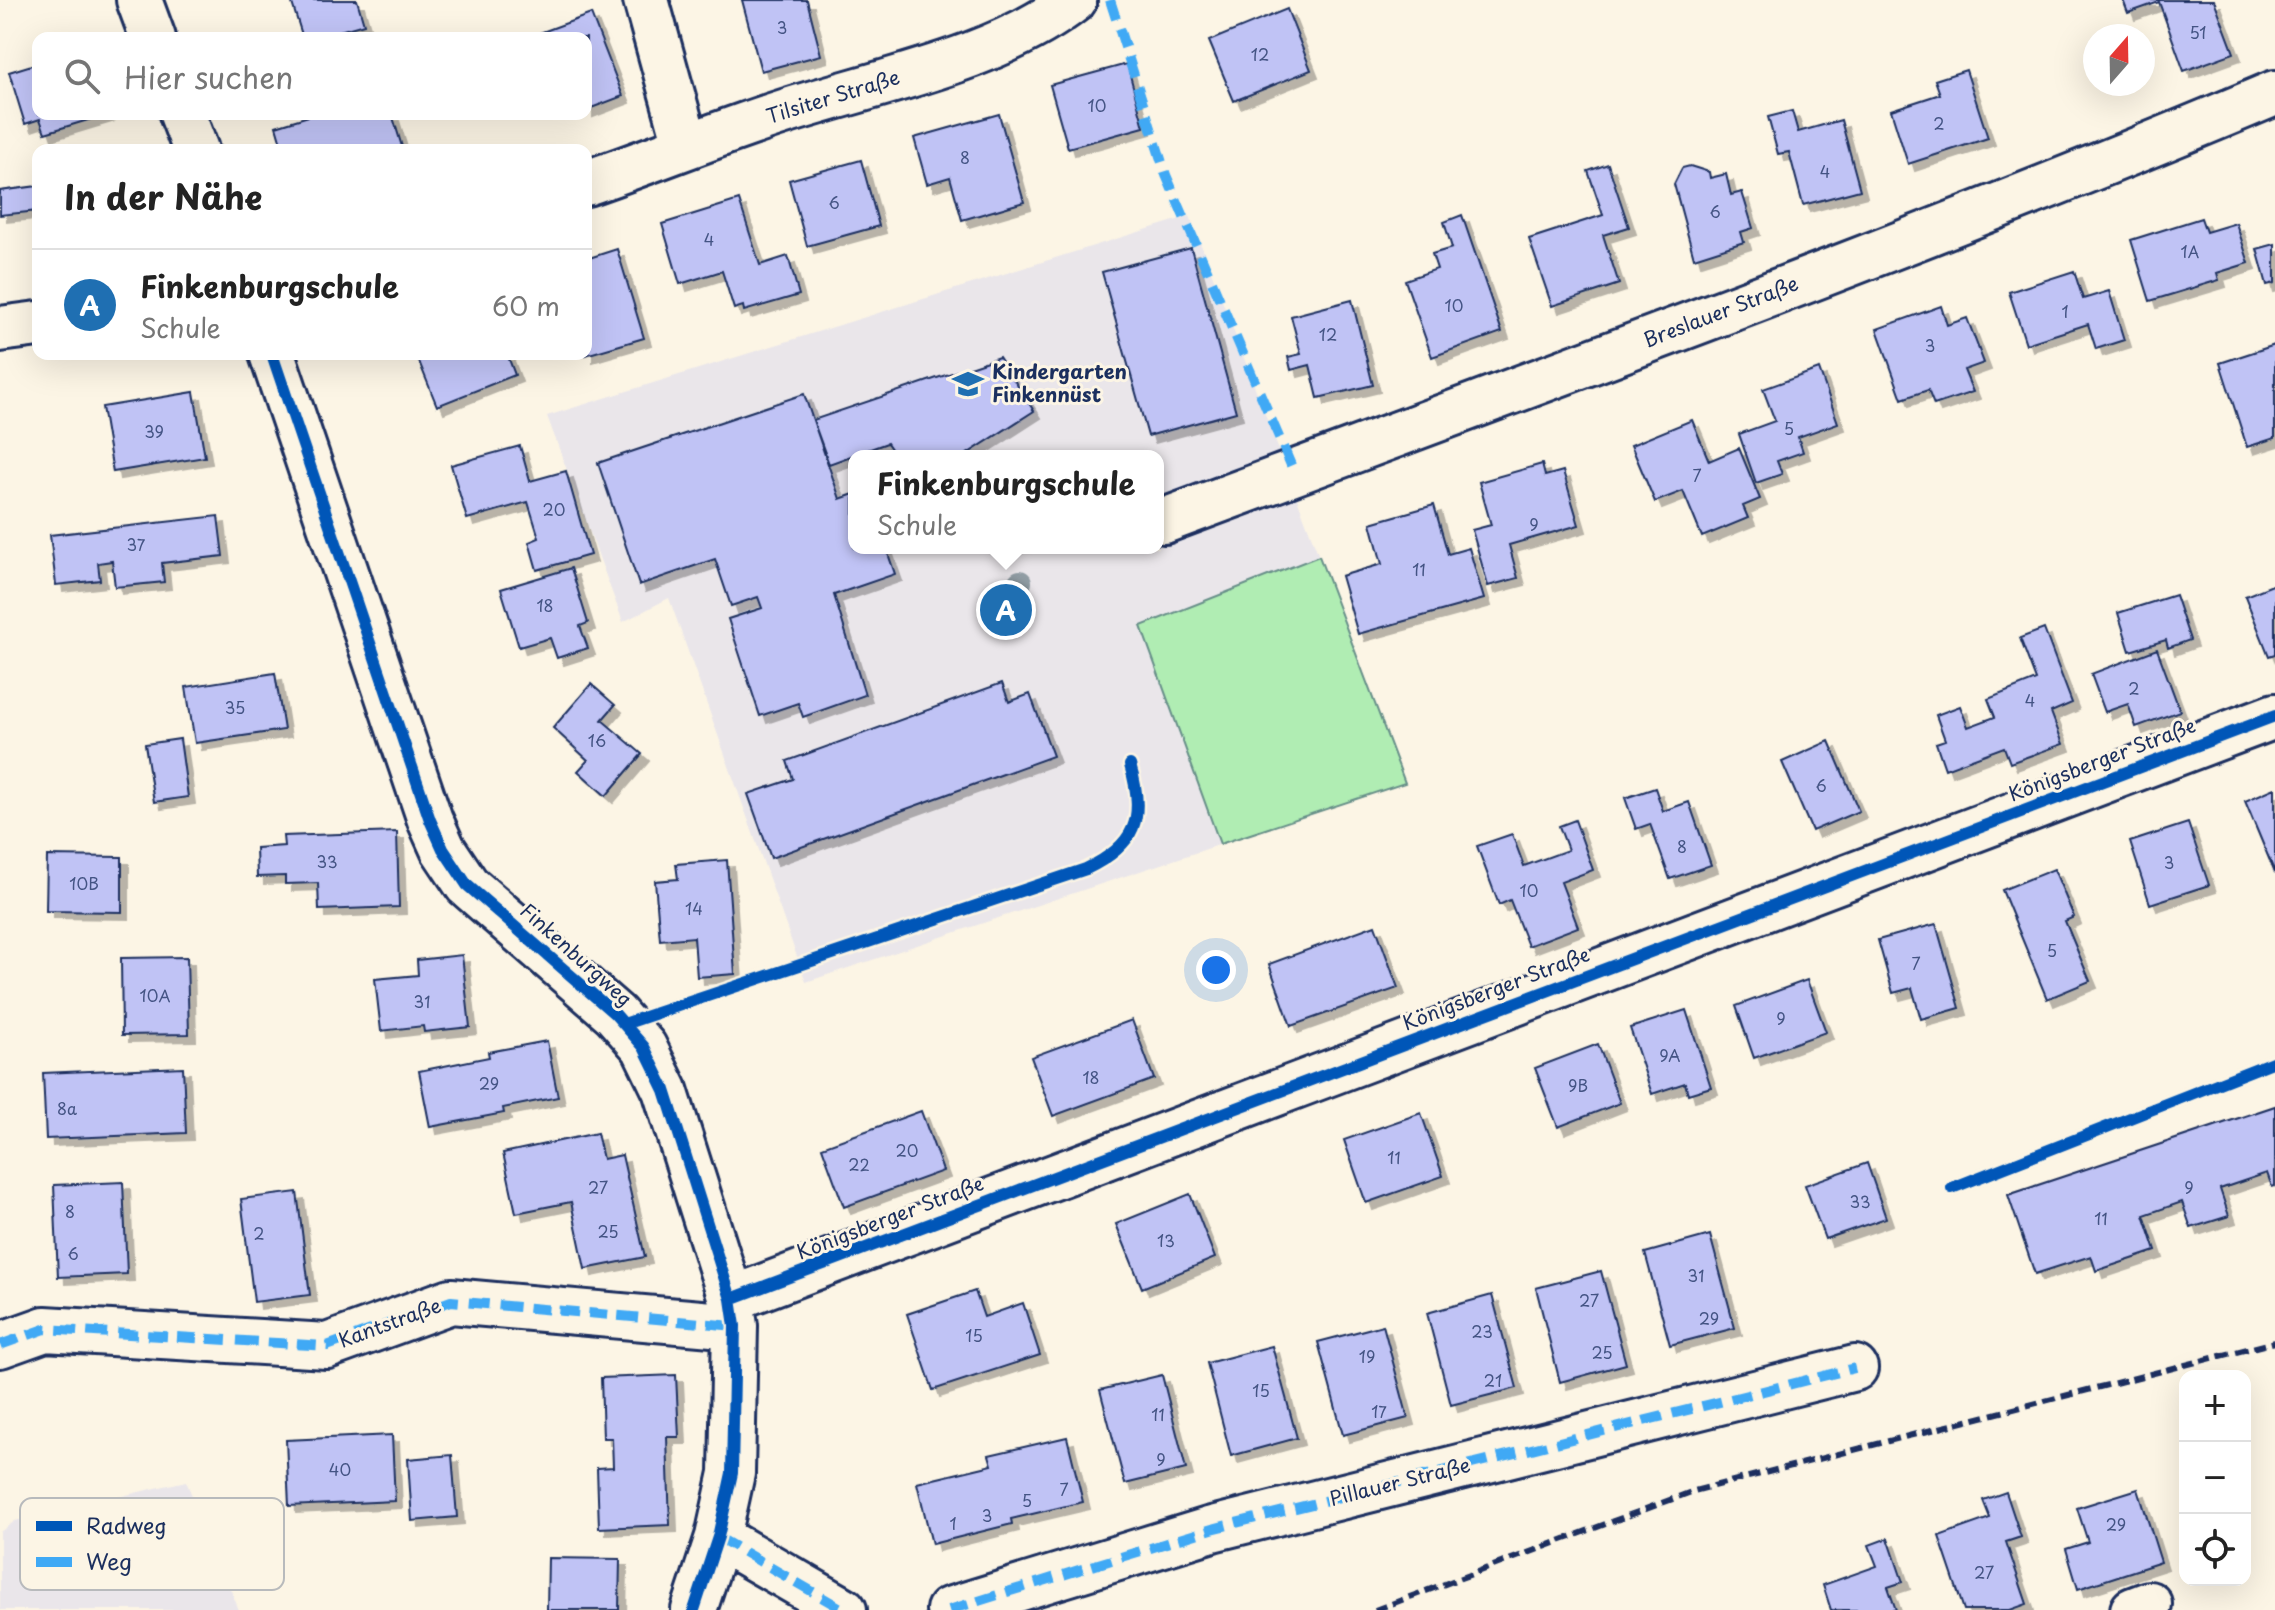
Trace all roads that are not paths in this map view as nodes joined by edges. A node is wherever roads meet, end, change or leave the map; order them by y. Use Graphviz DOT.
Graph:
graph roads {
  1 [pos="139,0"];
  2 [pos="646,0"];
  3 [pos="1074,0"];
  4 [pos="151,32"];
  5 [pos="2275,93"];
  6 [pos="184,120"];
  7 [pos="194,144"];
  8 [pos="686,145"];
  9 [pos="592,181"];
  10 [pos="32,325"];
  11 [pos="0,329"];
  12 [pos="274,360"];
  13 [pos="1164,521"];
  14 [pos="2275,716"];
  15 [pos="733,1313"];
  16 [pos="0,1345"];
  17 [pos="1855,1368"];
  18 [pos="718,1537"];
  19 [pos="694,1610"];
  20 [pos="844,1610"];
  21 [pos="949,1610"];
  1 -- 4 [label="street"];
  2 -- 8 [label="street"];
  3 -- 8 [label="street, Tilsiter Straße"];
  5 -- 13 [label="street, Breslauer Straße"];
  6 -- 7 [label="street"];
  8 -- 9 [label="street, Tilsiter Straße"];
  10 -- 11 [label="street"];
  12 -- 15 [label="street, Finkenburgweg"];
  14 -- 15 [label="street, Königsberger Straße"];
  15 -- 16 [label="street, Kantstraße"];
  15 -- 18 [label="street, Finkenburgweg"];
  17 -- 21 [label="street, Pillauer Straße"];
  18 -- 19 [label="street, Finkenburgweg"];
  18 -- 20 [label="street"];
}
